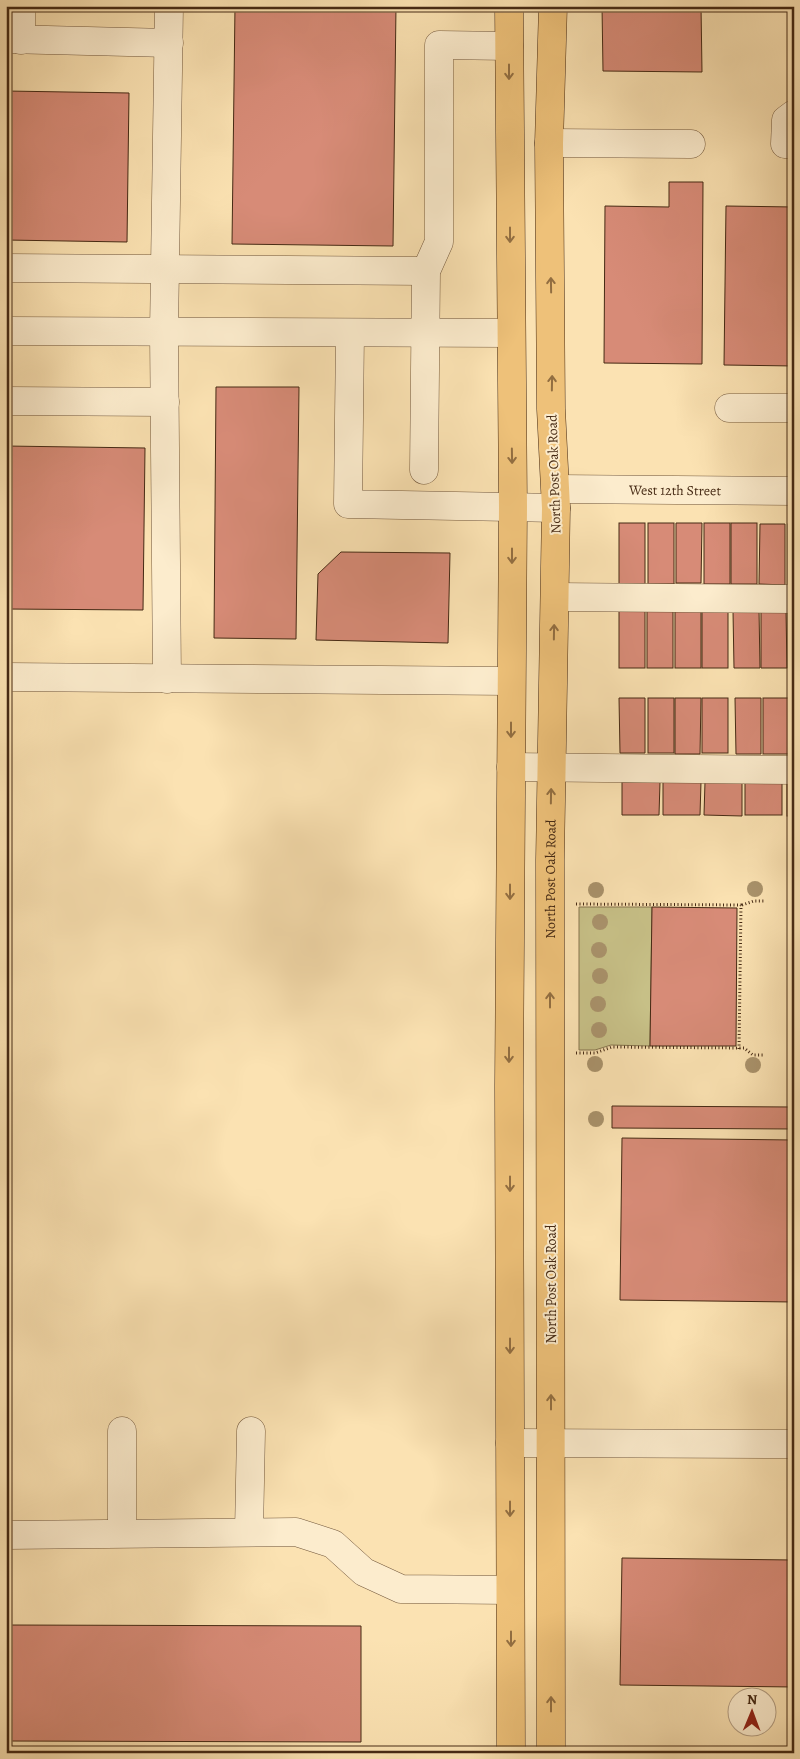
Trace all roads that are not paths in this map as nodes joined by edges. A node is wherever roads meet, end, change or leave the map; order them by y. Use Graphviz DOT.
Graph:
graph roads {
  1 [pos="21,6"];
  2 [pos="169,6"];
  3 [pos="508,6"];
  4 [pos="553,6"];
  5 [pos="14,40"];
  6 [pos="169,43"];
  7 [pos="509,46"];
  8 [pos="794,114"];
  9 [pos="549,143"];
  10 [pos="691,144"];
  11 [pos="794,144"];
  12 [pos="6,268"];
  13 [pos="166,270"];
  14 [pos="426,271"];
  15 [pos="6,331"];
  16 [pos="164,332"];
  17 [pos="350,333"];
  18 [pos="426,333"];
  19 [pos="510,333"];
  20 [pos="6,401"];
  21 [pos="165,402"];
  22 [pos="729,408"];
  23 [pos="794,408"];
  24 [pos="424,470"];
  25 [pos="794,491"];
  26 [pos="556,498"];
  27 [pos="512,507"];
  28 [pos="555,597"];
  29 [pos="794,599"];
  30 [pos="6,677"];
  31 [pos="167,679"];
  32 [pos="511,681"];
  33 [pos="511,768"];
  34 [pos="552,768"];
  35 [pos="794,770"];
  36 [pos="251,1430"];
  37 [pos="122,1431"];
  38 [pos="510,1443"];
  39 [pos="551,1443"];
  40 [pos="794,1444"];
  41 [pos="249,1532"];
  42 [pos="122,1533"];
  43 [pos="6,1535"];
  44 [pos="510,1590"];
  45 [pos="511,1753"];
  46 [pos="551,1753"];
  1 -- 5 [label="street"];
  2 -- 6 [label="street"];
  3 -- 7 [label="main road"];
  4 -- 9 [label="main road, North Post Oak Road"];
  5 -- 6 [label="street"];
  6 -- 13 [label="street"];
  7 -- 14 [label="street"];
  7 -- 19 [label="main road, one-way"];
  8 -- 11 [label="street"];
  9 -- 10 [label="street"];
  26 -- 9 [label="main road, North Post Oak Road, one-way"];
  12 -- 13 [label="street"];
  13 -- 14 [label="street"];
  13 -- 16 [label="street"];
  14 -- 18 [label="street"];
  15 -- 16 [label="street"];
  16 -- 17 [label="street"];
  16 -- 21 [label="street"];
  17 -- 18 [label="street"];
  17 -- 27 [label="street, West 12th Street"];
  18 -- 19 [label="street"];
  18 -- 24 [label="street"];
  19 -- 27 [label="main road, one-way"];
  20 -- 21 [label="street"];
  21 -- 31 [label="street"];
  22 -- 23 [label="street"];
  25 -- 26 [label="street, West 12th Street"];
  26 -- 27 [label="street, West 12th Street"];
  26 -- 28 [label="main road, North Post Oak Road"];
  27 -- 32 [label="main road, one-way"];
  28 -- 29 [label="street"];
  34 -- 28 [label="main road, North Post Oak Road, one-way"];
  30 -- 31 [label="street"];
  31 -- 32 [label="street"];
  32 -- 33 [label="main road, one-way"];
  33 -- 34 [label="street"];
  33 -- 38 [label="main road, one-way"];
  34 -- 35 [label="street"];
  39 -- 34 [label="main road, North Post Oak Road, one-way"];
  36 -- 41 [label="street"];
  37 -- 42 [label="street"];
  38 -- 39 [label="street"];
  38 -- 44 [label="main road, one-way"];
  39 -- 40 [label="street"];
  46 -- 39 [label="main road, North Post Oak Road, one-way"];
  41 -- 42 [label="street"];
  41 -- 44 [label="street"];
  42 -- 43 [label="street"];
  44 -- 45 [label="main road, one-way"];
}
